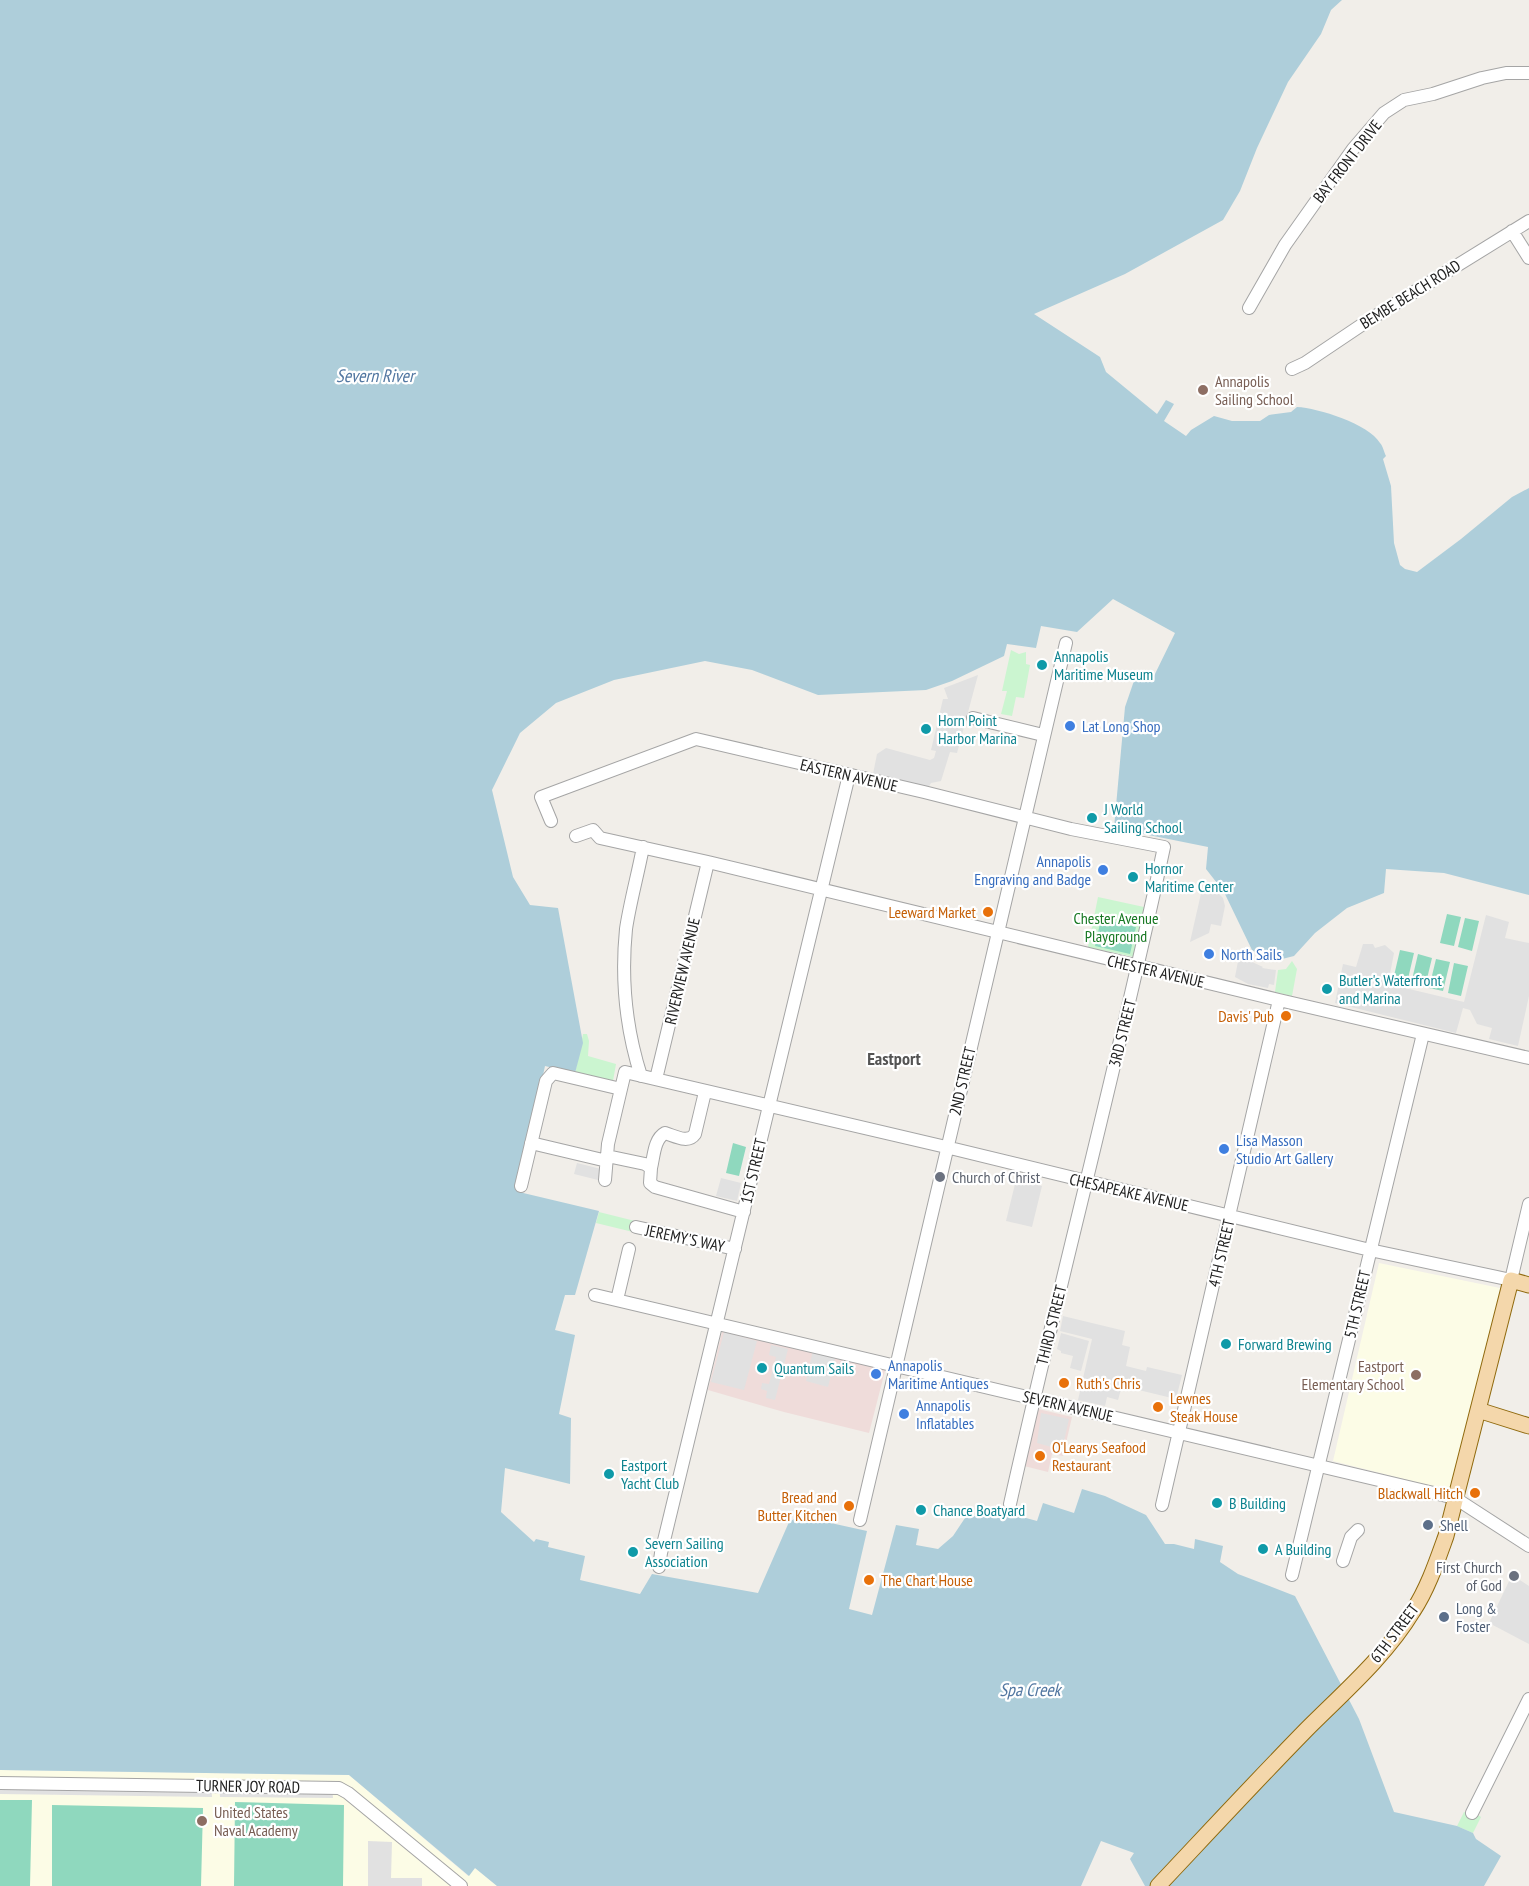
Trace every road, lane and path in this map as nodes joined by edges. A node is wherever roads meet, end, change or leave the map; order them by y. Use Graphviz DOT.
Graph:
graph roads {
  1 [pos="1529,74"];
  2 [pos="1529,221"];
  3 [pos="1512,231"];
  4 [pos="1529,258"];
  5 [pos="1250,308"];
  6 [pos="1292,369"];
  7 [pos="1066,643"];
  8 [pos="973,718"];
  9 [pos="1043,735"];
  10 [pos="849,775"];
  11 [pos="1025,816"];
  12 [pos="551,821"];
  13 [pos="576,836"];
  14 [pos="643,848"];
  15 [pos="1164,848"];
  16 [pos="708,862"];
  17 [pos="821,890"];
  18 [pos="997,933"];
  19 [pos="1138,966"];
  20 [pos="1279,1000"];
  21 [pos="1423,1034"];
  22 [pos="1529,1058"];
  23 [pos="641,1076"];
  24 [pos="656,1079"];
  25 [pos="621,1089"];
  26 [pos="705,1092"];
  27 [pos="768,1107"];
  28 [pos="531,1143"];
  29 [pos="946,1148"];
  30 [pos="607,1158"];
  31 [pos="651,1168"];
  32 [pos="604,1180"];
  33 [pos="1086,1182"];
  34 [pos="521,1186"];
  35 [pos="1529,1204"];
  36 [pos="744,1212"];
  37 [pos="1229,1215"];
  38 [pos="636,1227"];
  39 [pos="629,1249"];
  40 [pos="735,1249"];
  41 [pos="1370,1250"];
  42 [pos="1511,1281"];
  43 [pos="1529,1285"];
  44 [pos="595,1294"];
  45 [pos="617,1300"];
  46 [pos="717,1323"];
  47 [pos="895,1366"];
  48 [pos="1034,1398"];
  49 [pos="1478,1410"];
  50 [pos="1529,1426"];
  51 [pos="1179,1431"];
  52 [pos="1319,1464"];
  53 [pos="1455,1498"];
  54 [pos="1010,1504"];
  55 [pos="1162,1505"];
  56 [pos="860,1520"];
  57 [pos="1359,1530"];
  58 [pos="1529,1546"];
  59 [pos="1343,1561"];
  60 [pos="659,1567"];
  61 [pos="1292,1575"];
  62 [pos="1529,1699"];
  63 [pos="0,1783"];
  64 [pos="1472,1813"];
  65 [pos="461,1886"];
  66 [pos="1158,1886"];
  1 -- 5 [label="street, BAY FRONT DRIVE"];
  2 -- 3 [label="street, BEMBE BEACH ROAD"];
  3 -- 4 [label="street"];
  3 -- 6 [label="street, BEMBE BEACH ROAD"];
  7 -- 9 [label="street, 2ND STREET"];
  8 -- 9 [label="street"];
  9 -- 11 [label="street, 2ND STREET"];
  10 -- 11 [label="street, EASTERN AVENUE"];
  10 -- 12 [label="street, EASTERN AVENUE"];
  10 -- 17 [label="street, 1ST STREET"];
  11 -- 15 [label="street, EASTERN AVENUE"];
  11 -- 18 [label="street, 2ND STREET"];
  13 -- 14 [label="street, CHESTER AVENUE"];
  14 -- 16 [label="street, CHESTER AVENUE"];
  14 -- 23 [label="street"];
  15 -- 19 [label="street, 3RD STREET"];
  16 -- 17 [label="street, CHESTER AVENUE"];
  16 -- 24 [label="street, RIVERVIEW AVENUE"];
  17 -- 18 [label="street, CHESTER AVENUE"];
  17 -- 27 [label="street, 1ST STREET"];
  18 -- 19 [label="street, CHESTER AVENUE"];
  18 -- 29 [label="street, 2ND STREET"];
  19 -- 20 [label="street, CHESTER AVENUE"];
  19 -- 33 [label="street, 3RD STREET"];
  20 -- 21 [label="street, CHESTER AVENUE"];
  20 -- 37 [label="street, 4TH STREET"];
  21 -- 22 [label="street, CHESTER AVENUE"];
  21 -- 41 [label="street, 5TH STREET"];
  23 -- 24 [label="street, CHESAPEAKE AVENUE"];
  23 -- 25 [label="street, CHESAPEAKE AVENUE"];
  24 -- 26 [label="street, CHESAPEAKE AVENUE"];
  25 -- 28 [label="street"];
  25 -- 30 [label="street"];
  26 -- 27 [label="street, CHESAPEAKE AVENUE"];
  26 -- 31 [label="street"];
  27 -- 29 [label="street, CHESAPEAKE AVENUE"];
  27 -- 36 [label="street, 1ST STREET"];
  28 -- 30 [label="street"];
  28 -- 34 [label="street"];
  29 -- 33 [label="street, CHESAPEAKE AVENUE"];
  29 -- 47 [label="street, 2ND STREET"];
  30 -- 31 [label="street"];
  30 -- 32 [label="street"];
  31 -- 36 [label="street"];
  33 -- 37 [label="street, CHESAPEAKE AVENUE"];
  33 -- 48 [label="street, THIRD STREET"];
  35 -- 42 [label="street, 6TH STREET"];
  36 -- 40 [label="street, 1ST STREET"];
  37 -- 41 [label="street, CHESAPEAKE AVENUE"];
  37 -- 51 [label="street, 4TH STREET"];
  38 -- 40 [label="street, JEREMY'S WAY"];
  39 -- 45 [label="street"];
  40 -- 46 [label="street, 1ST STREET"];
  41 -- 42 [label="street, CHESAPEAKE AVENUE"];
  41 -- 52 [label="street, 5TH STREET"];
  42 -- 43 [label="main road, CHESAPEAKE AVENUE"];
  42 -- 49 [label="main road, 6TH STREET"];
  44 -- 45 [label="street, SEVERN AVENUE"];
  45 -- 46 [label="street, SEVERN AVENUE"];
  46 -- 47 [label="street, SEVERN AVENUE"];
  46 -- 60 [label="street, 1ST STREET"];
  47 -- 48 [label="street, SEVERN AVENUE"];
  47 -- 56 [label="street, 2ND STREET"];
  48 -- 51 [label="street, SEVERN AVENUE"];
  48 -- 54 [label="street, THIRD STREET"];
  49 -- 50 [label="main road"];
  49 -- 53 [label="main road, 6TH STREET"];
  51 -- 52 [label="street, SEVERN AVENUE"];
  51 -- 55 [label="street, 4TH STREET"];
  52 -- 53 [label="street, SEVERN AVENUE"];
  52 -- 61 [label="street, 5TH STREET"];
  53 -- 58 [label="street, SEVERN AVENUE"];
  53 -- 66 [label="main road, 6TH STREET"];
  57 -- 59 [label="street"];
  62 -- 64 [label="street"];
  63 -- 65 [label="street, TURNER JOY ROAD"];
}
